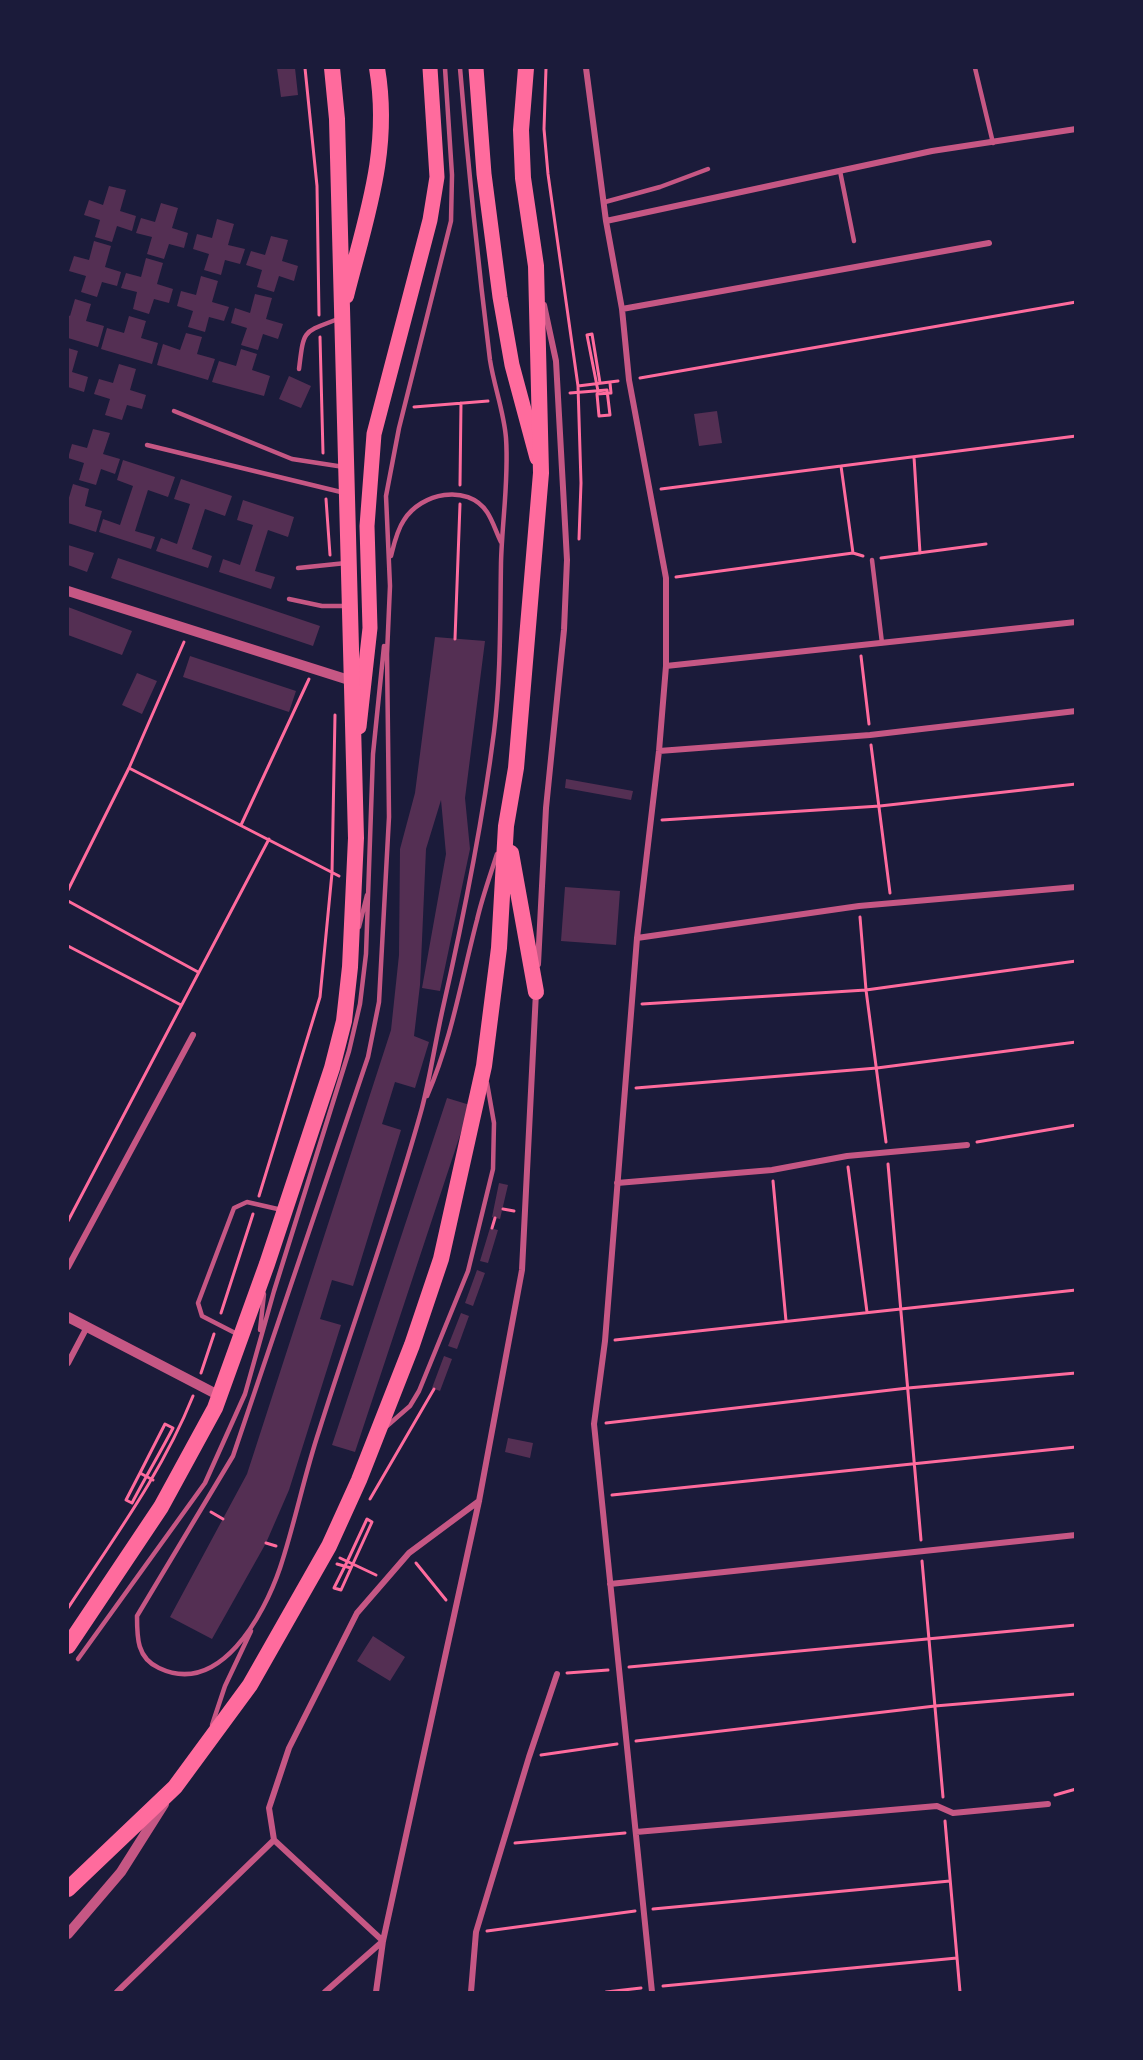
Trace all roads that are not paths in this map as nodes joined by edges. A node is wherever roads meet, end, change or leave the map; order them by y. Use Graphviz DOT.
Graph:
graph roads {
  1 [pos="332,68"];
  2 [pos="377,68"];
  3 [pos="430,68"];
  4 [pos="445,68"];
  5 [pos="460,68"];
  6 [pos="476,68"];
  7 [pos="519,68"];
  8 [pos="526,68"];
  9 [pos="586,68"];
  10 [pos="975,68"];
  11 [pos="523,110"];
  12 [pos="1076,129"];
  13 [pos="993,143"];
  14 [pos="708,169"];
  15 [pos="840,171"];
  16 [pos="476,175"];
  17 [pos="445,176"];
  18 [pos="605,202"];
  19 [pos="606,221"];
  20 [pos="854,241"];
  21 [pos="988,243"];
  22 [pos="536,266"];
  23 [pos="622,309"];
  24 [pos="340,318"];
  25 [pos="299,369"];
  26 [pos="174,411"];
  27 [pos="147,445"];
  28 [pos="347,467"];
  29 [pos="541,473"];
  30 [pos="347,494"];
  31 [pos="502,544"];
  32 [pos="872,560"];
  33 [pos="390,562"];
  34 [pos="349,563"];
  35 [pos="298,568"];
  36 [pos="68,591"];
  37 [pos="289,599"];
  38 [pos="350,606"];
  39 [pos="388,616"];
  40 [pos="1076,622"];
  41 [pos="882,643"];
  42 [pos="666,666"];
  43 [pos="352,681"];
  44 [pos="1076,711"];
  45 [pos="659,751"];
  46 [pos="355,766"];
  47 [pos="506,826"];
  48 [pos="362,883"];
  49 [pos="1076,887"];
  50 [pos="638,938"];
  51 [pos="536,993"];
  52 [pos="193,1035"];
  53 [pos="484,1066"];
  54 [pos="423,1104"];
  55 [pos="968,1145"];
  56 [pos="617,1184"];
  57 [pos="285,1211"];
  58 [pos="267,1264"];
  59 [pos="68,1267"];
  60 [pos="68,1317"];
  61 [pos="87,1327"];
  62 [pos="242,1336"];
  63 [pos="259,1344"];
  64 [pos="68,1363"];
  65 [pos="220,1396"];
  66 [pos="376,1436"];
  67 [pos="479,1501"];
  68 [pos="1076,1534"];
  69 [pos="610,1584"];
  70 [pos="254,1626"];
  71 [pos="72,1635"];
  72 [pos="73,1652"];
  73 [pos="557,1674"];
  74 [pos="205,1748"];
  75 [pos="175,1787"];
  76 [pos="1048,1804"];
  77 [pos="636,1832"];
  78 [pos="274,1840"];
  79 [pos="68,1889"];
  80 [pos="68,1934"];
  81 [pos="383,1941"];
  82 [pos="652,1990"];
  83 [pos="117,1992"];
  84 [pos="325,1992"];
  85 [pos="376,1992"];
  86 [pos="471,1992"];
  1 -- 24 [label="highway"];
  2 -- 24 [label="highway"];
  3 -- 17 [label="main road"];
  4 -- 17 [label="lane"];
  5 -- 16 [label="lane"];
  6 -- 16 [label="main road"];
  7 -- 11 [label="highway"];
  8 -- 11 [label="highway"];
  9 -- 18 [label="street"];
  10 -- 13 [label="lane"];
  11 -- 22 [label="highway"];
  12 -- 13 [label="street"];
  13 -- 15 [label="street"];
  14 -- 18 [label="lane"];
  15 -- 19 [label="street"];
  15 -- 20 [label="lane"];
  16 -- 29 [label="main road"];
  16 -- 31 [label="lane"];
  17 -- 33 [label="lane"];
  17 -- 46 [label="main road"];
  18 -- 19 [label="street"];
  19 -- 23 [label="street"];
  21 -- 23 [label="street"];
  22 -- 29 [label="highway"];
  22 -- 51 [label="street"];
  23 -- 42 [label="street"];
  24 -- 25 [label="lane"];
  24 -- 28 [label="highway"];
  26 -- 28 [label="lane"];
  27 -- 30 [label="lane"];
  28 -- 30 [label="highway"];
  29 -- 47 [label="highway"];
  30 -- 34 [label="highway"];
  31 -- 33 [label="lane"];
  31 -- 54 [label="lane"];
  32 -- 41 [label="lane"];
  33 -- 39 [label="lane"];
  34 -- 35 [label="lane"];
  34 -- 38 [label="highway"];
  36 -- 43 [label="street"];
  37 -- 38 [label="lane"];
  38 -- 43 [label="highway"];
  39 -- 48 [label="lane"];
  39 -- 70 [label="lane"];
  40 -- 41 [label="street"];
  41 -- 42 [label="street"];
  42 -- 45 [label="street"];
  43 -- 46 [label="highway"];
  44 -- 45 [label="street"];
  45 -- 50 [label="street"];
  46 -- 48 [label="highway"];
  47 -- 51 [label="highway"];
  47 -- 53 [label="highway"];
  47 -- 54 [label="lane"];
  48 -- 57 [label="highway"];
  48 -- 63 [label="lane"];
  49 -- 50 [label="street"];
  50 -- 56 [label="street"];
  51 -- 67 [label="street"];
  52 -- 59 [label="street"];
  53 -- 66 [label="highway"];
  53 -- 66 [label="lane"];
  54 -- 70 [label="lane"];
  55 -- 56 [label="street"];
  56 -- 69 [label="street"];
  57 -- 58 [label="highway"];
  57 -- 62 [label="lane"];
  58 -- 62 [label="highway"];
  58 -- 63 [label="lane"];
  60 -- 61 [label="street"];
  61 -- 64 [label="street"];
  61 -- 65 [label="street"];
  62 -- 65 [label="highway"];
  63 -- 72 [label="lane"];
  65 -- 71 [label="highway"];
  66 -- 74 [label="highway"];
  67 -- 78 [label="street"];
  67 -- 81 [label="street"];
  68 -- 69 [label="street"];
  69 -- 77 [label="street"];
  70 -- 74 [label="lane"];
  71 -- 72 [label="highway"];
  73 -- 86 [label="street"];
  74 -- 75 [label="highway"];
  75 -- 79 [label="highway"];
  75 -- 80 [label="street"];
  76 -- 77 [label="street"];
  77 -- 82 [label="street"];
  78 -- 81 [label="street"];
  78 -- 83 [label="street"];
  81 -- 84 [label="street"];
  81 -- 85 [label="street"];
}
